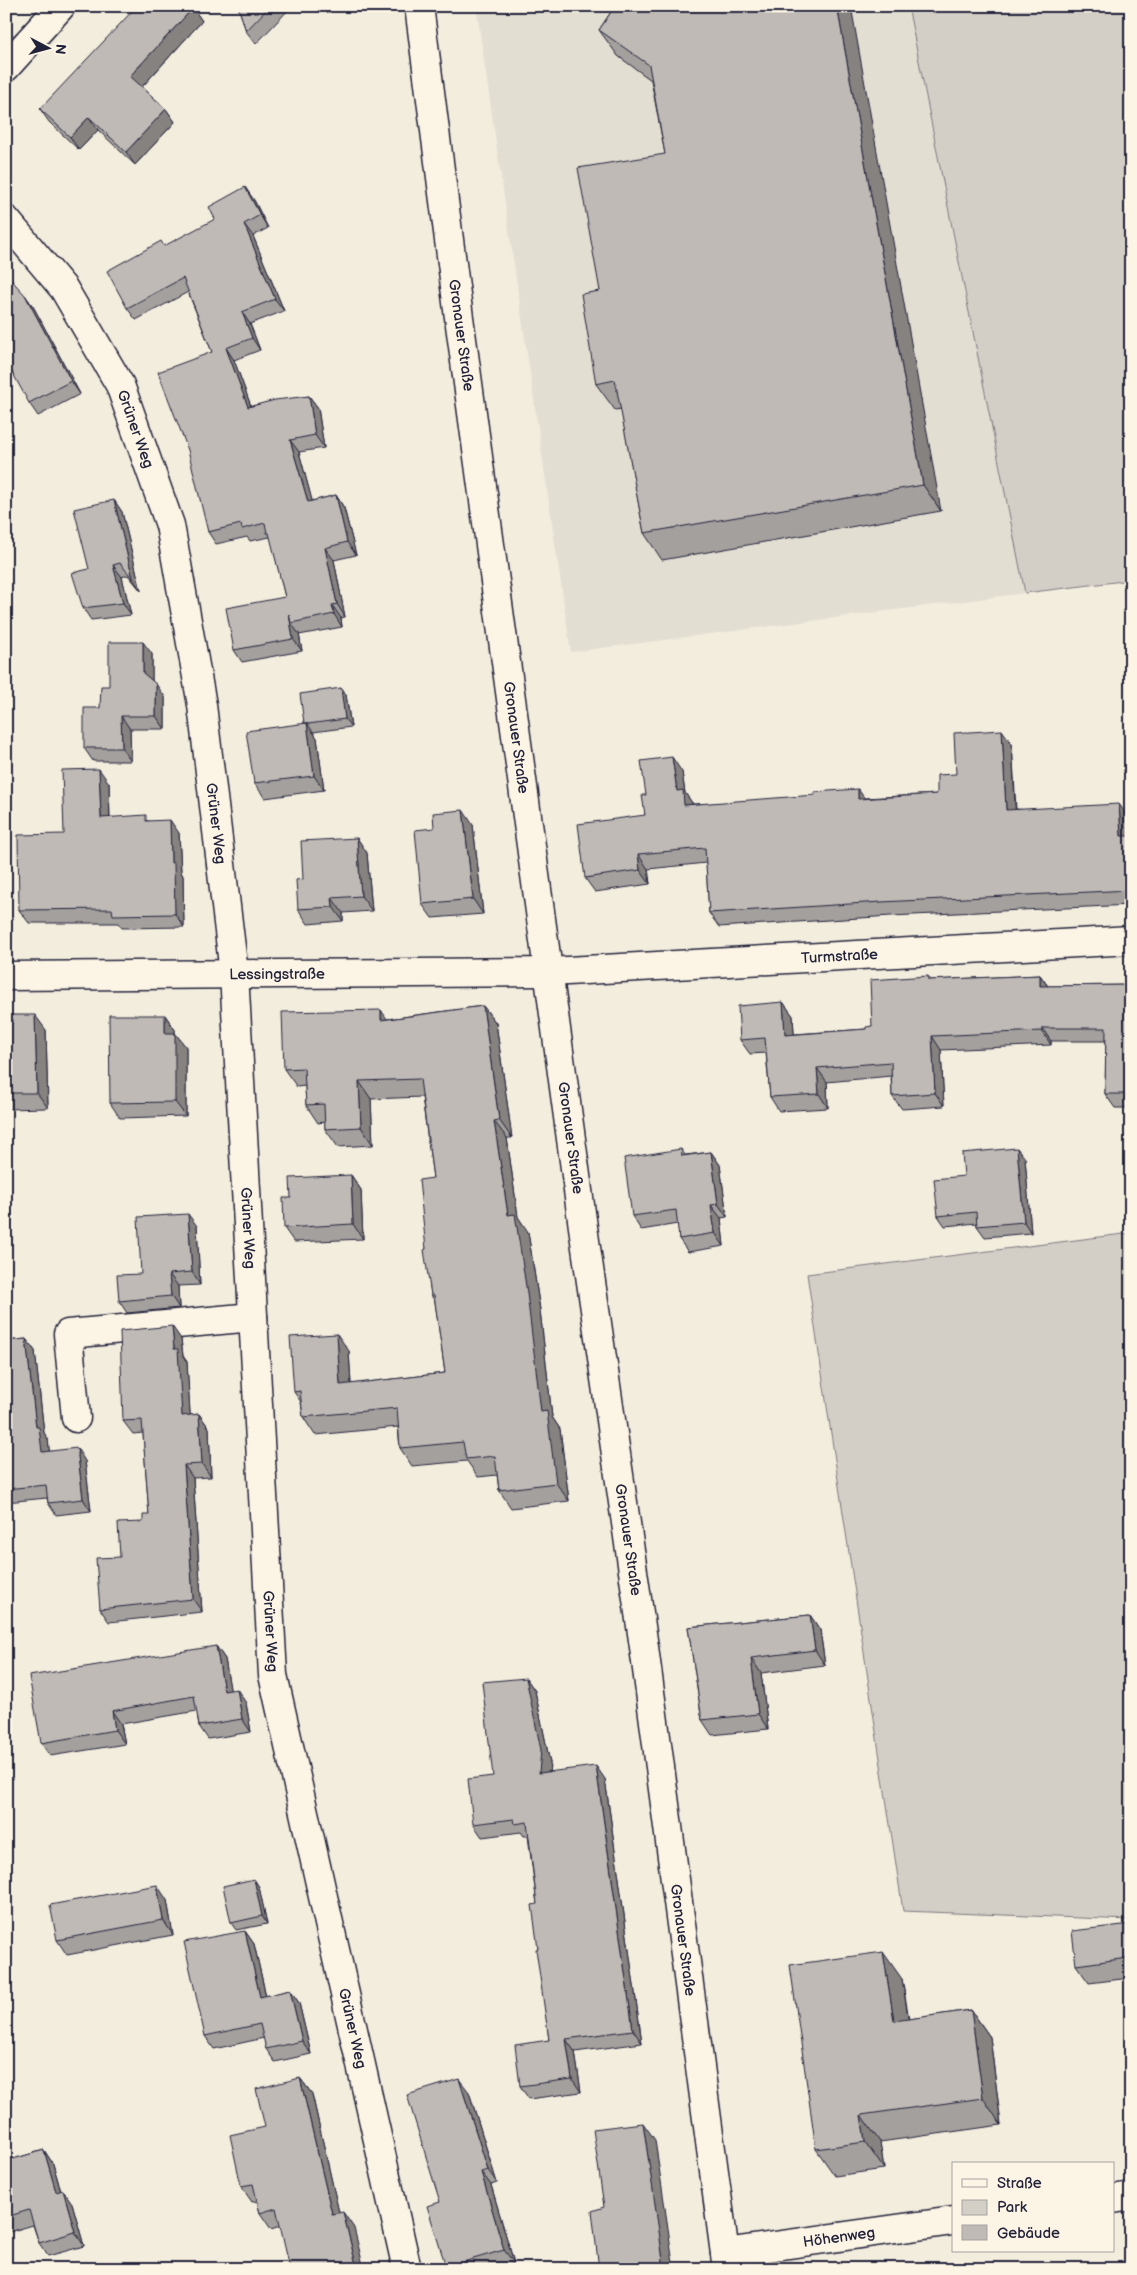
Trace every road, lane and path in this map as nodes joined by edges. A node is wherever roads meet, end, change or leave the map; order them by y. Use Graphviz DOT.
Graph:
graph roads {
  1 [pos="61,6"];
  2 [pos="419,6"];
  3 [pos="6,66"];
  4 [pos="6,220"];
  5 [pos="1131,940"];
  6 [pos="549,972"];
  7 [pos="234,973"];
  8 [pos="6,976"];
  9 [pos="253,1317"];
  10 [pos="76,1418"];
  11 [pos="1131,2196"];
  12 [pos="1114,2199"];
  13 [pos="952,2221"];
  14 [pos="726,2261"];
  15 [pos="408,2269"];
  1 -- 3 [label="street"];
  2 -- 6 [label="street, Gronauer Straße"];
  4 -- 7 [label="street, Grüner Weg"];
  5 -- 6 [label="street, Turmstraße"];
  6 -- 7 [label="street, Lessingstraße"];
  6 -- 14 [label="street, Gronauer Straße"];
  7 -- 8 [label="street, Lessingstraße"];
  7 -- 9 [label="street, Grüner Weg"];
  9 -- 10 [label="street"];
  9 -- 15 [label="street, Grüner Weg"];
  11 -- 12 [label="street"];
  13 -- 14 [label="street, Höhenweg"];
}
